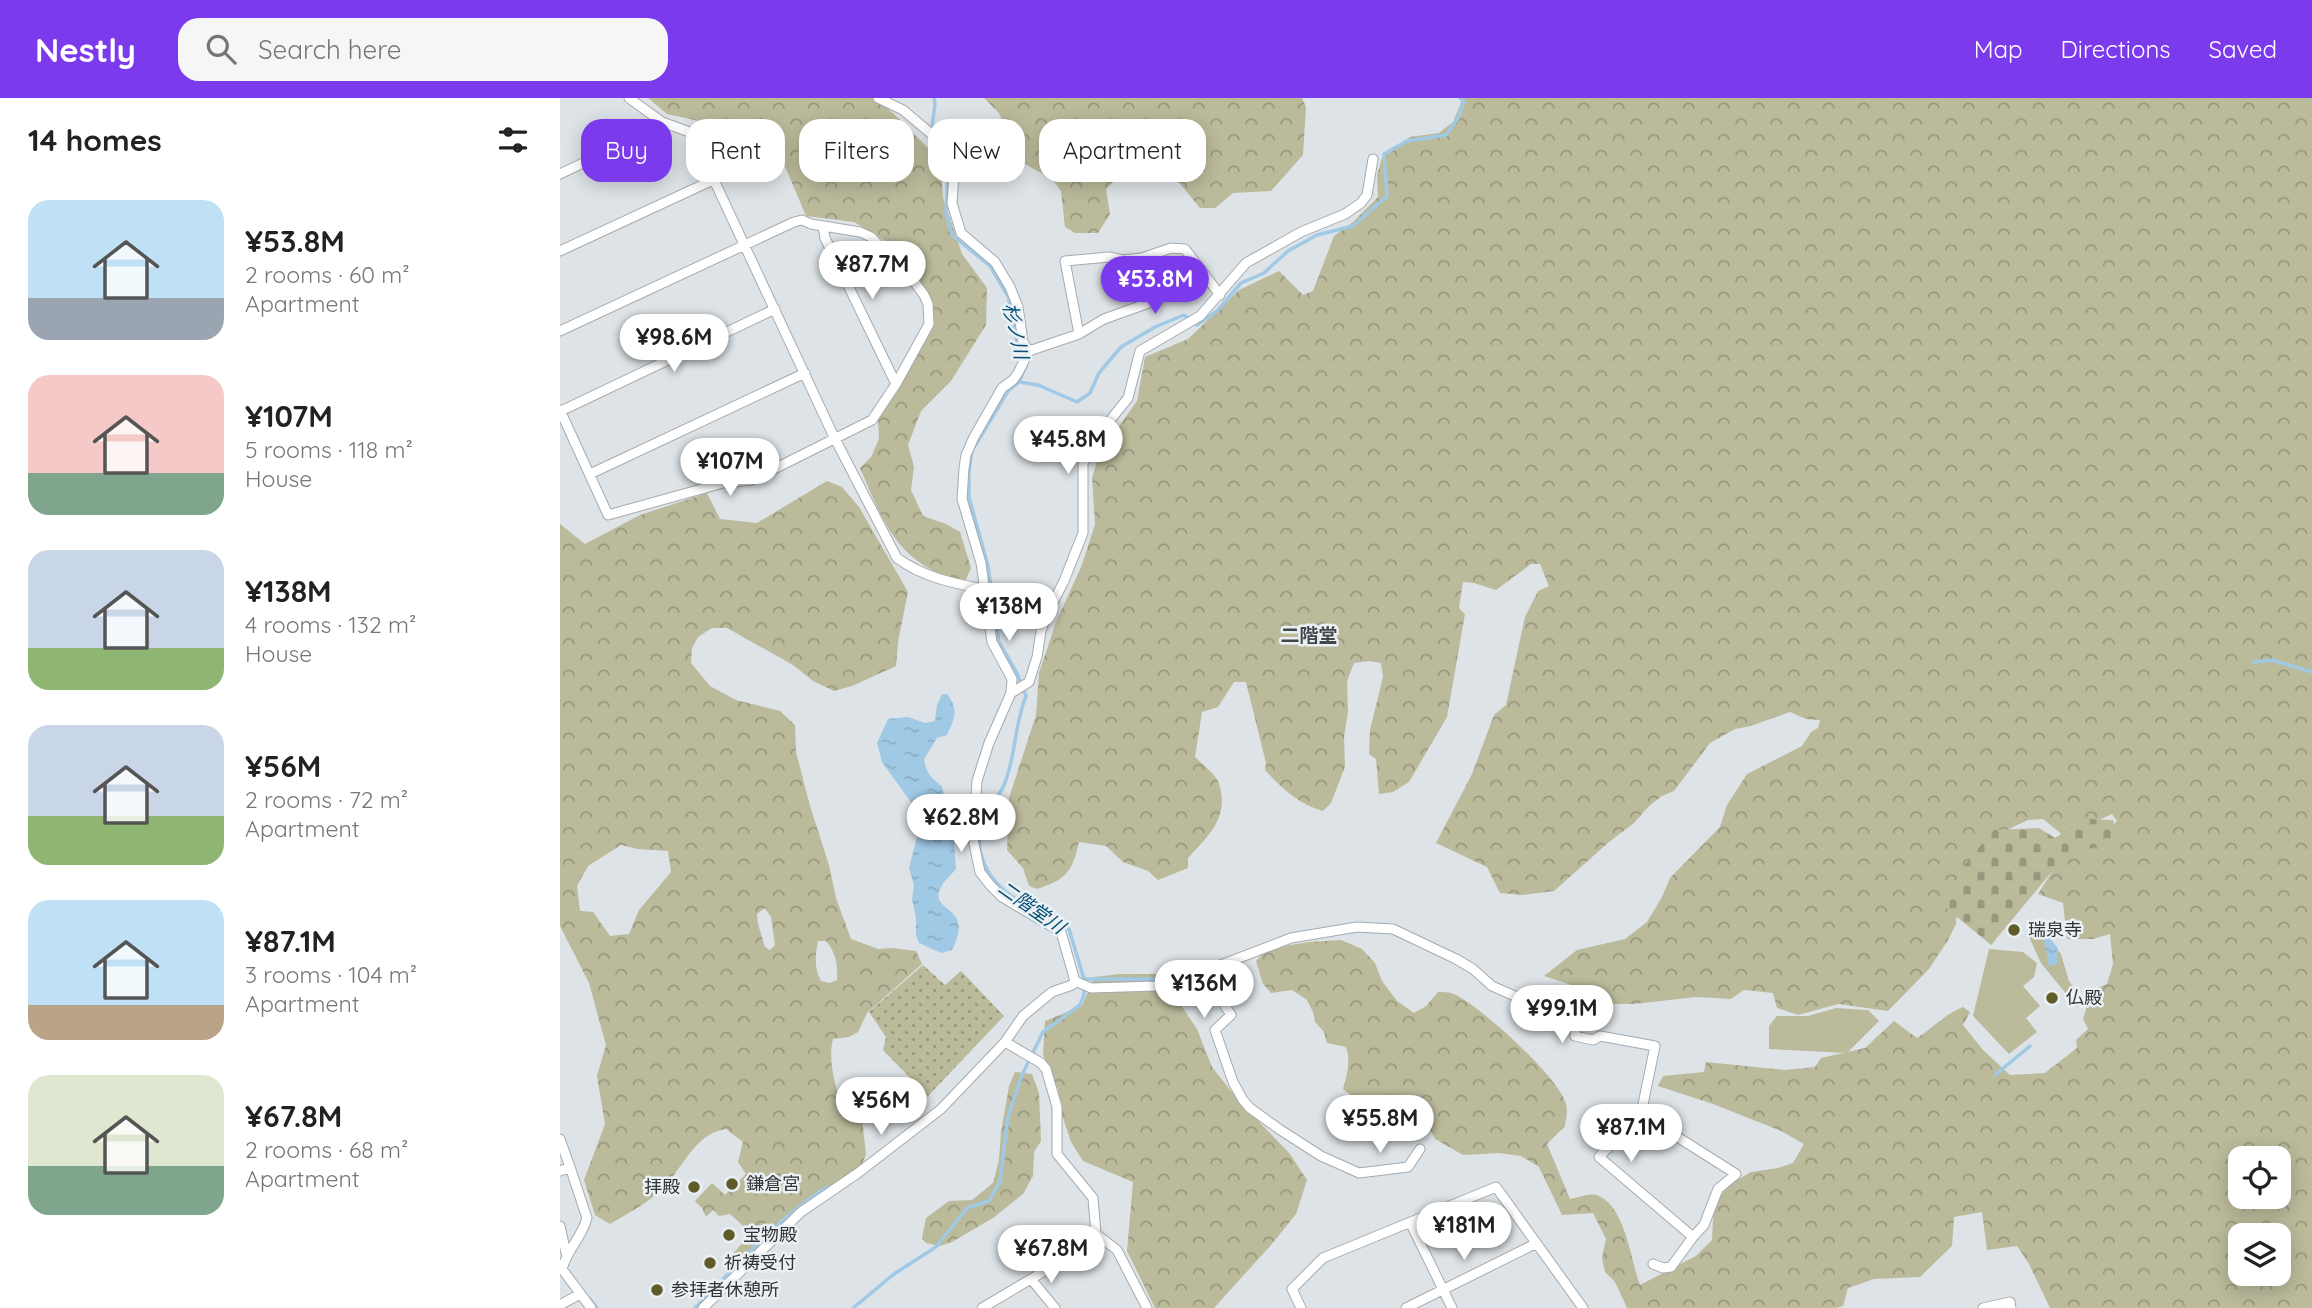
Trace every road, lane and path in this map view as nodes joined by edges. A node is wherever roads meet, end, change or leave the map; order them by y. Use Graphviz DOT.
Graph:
graph roads {
  1 [pos="629,98"];
  2 [pos="878,98"];
  3 [pos="658,119"];
  4 [pos="1373,159"];
  5 [pos="581,164"];
  6 [pos="560,174"];
  7 [pos="709,182"];
  8 [pos="714,182"];
  9 [pos="822,226"];
  10 [pos="745,245"];
  11 [pos="560,251"];
  12 [pos="1142,258"];
  13 [pos="1220,295"];
  14 [pos="775,309"];
  15 [pos="560,331"];
  16 [pos="1079,334"];
  17 [pos="1026,357"];
  18 [pos="805,373"];
  19 [pos="896,384"];
  20 [pos="560,411"];
  21 [pos="834,437"];
  22 [pos="590,474"];
  23 [pos="983,589"];
  24 [pos="1011,693"];
  25 [pos="1203,972"];
  26 [pos="1075,981"];
  27 [pos="1005,1042"];
  28 [pos="1641,1114"];
  29 [pos="560,1139"];
  30 [pos="1420,1149"];
  31 [pos="570,1167"];
  32 [pos="560,1171"];
  33 [pos="1410,1222"];
  34 [pos="560,1226"];
  35 [pos="1096,1234"];
  36 [pos="1693,1237"];
  37 [pos="1535,1244"];
  38 [pos="566,1253"];
  39 [pos="1653,1264"];
  40 [pos="1031,1279"];
  41 [pos="1443,1289"];
  42 [pos="580,1294"];
  43 [pos="560,1305"];
  44 [pos="591,1308"];
  45 [pos="702,1308"];
  46 [pos="982,1308"];
  47 [pos="1055,1308"];
  48 [pos="1147,1308"];
  49 [pos="1301,1308"];
  50 [pos="1406,1308"];
  51 [pos="1452,1308"];
  52 [pos="1582,1308"];
  53 [pos="1983,1308"];
  54 [pos="2011,1308"];
  1 -- 3 [label="street"];
  2 -- 17 [label="street"];
  4 -- 13 [label="street"];
  5 -- 6 [label="street"];
  7 -- 11 [label="street"];
  8 -- 10 [label="street"];
  9 -- 10 [label="street"];
  9 -- 19 [label="street"];
  9 -- 19 [label="street"];
  10 -- 14 [label="street"];
  10 -- 15 [label="street"];
  12 -- 13 [label="street"];
  12 -- 16 [label="street"];
  12 -- 16 [label="street"];
  13 -- 24 [label="street"];
  14 -- 18 [label="street"];
  14 -- 20 [label="street"];
  16 -- 17 [label="street"];
  17 -- 23 [label="street"];
  18 -- 21 [label="street"];
  18 -- 22 [label="street"];
  19 -- 21 [label="street"];
  20 -- 22 [label="street"];
  21 -- 22 [label="street"];
  21 -- 23 [label="street"];
  23 -- 24 [label="street"];
  24 -- 26 [label="street"];
  25 -- 26 [label="street"];
  25 -- 28 [label="street"];
  25 -- 30 [label="street"];
  26 -- 27 [label="street"];
  27 -- 35 [label="street"];
  27 -- 45 [label="street"];
  28 -- 36 [label="street"];
  28 -- 36 [label="street"];
  29 -- 31 [label="street"];
  31 -- 32 [label="street"];
  31 -- 38 [label="street"];
  33 -- 37 [label="street"];
  33 -- 41 [label="street"];
  33 -- 49 [label="street"];
  34 -- 38 [label="street"];
  35 -- 40 [label="street"];
  35 -- 48 [label="street"];
  36 -- 39 [label="street"];
  37 -- 41 [label="street"];
  37 -- 52 [label="street"];
  38 -- 42 [label="street"];
  40 -- 46 [label="street"];
  40 -- 47 [label="street"];
  41 -- 50 [label="street"];
  41 -- 51 [label="street"];
  42 -- 43 [label="street"];
  42 -- 44 [label="street"];
  53 -- 54 [label="street"];
}
